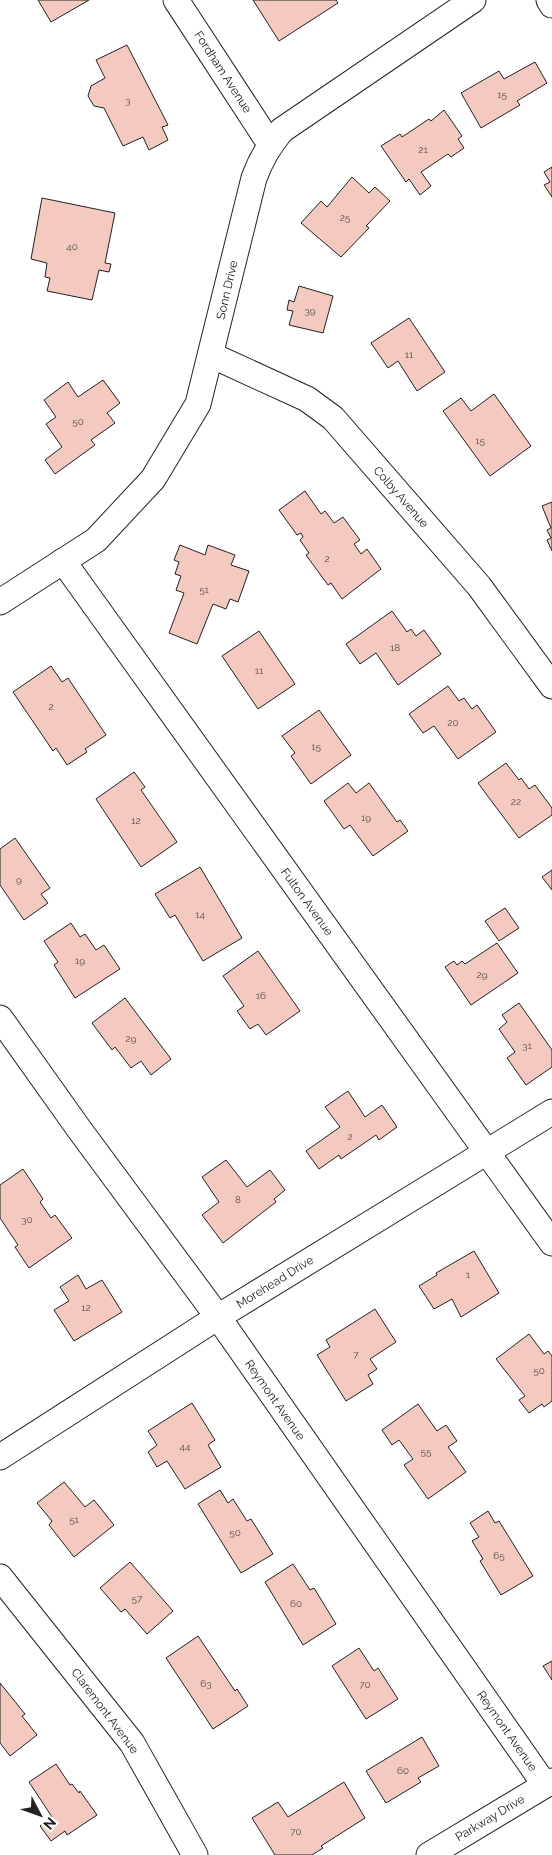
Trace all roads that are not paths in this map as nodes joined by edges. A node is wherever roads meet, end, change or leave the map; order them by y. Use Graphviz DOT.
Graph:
graph roads {
  1 [pos="176,0"];
  2 [pos="474,0"];
  3 [pos="549,0"];
  4 [pos="552,5"];
  5 [pos="270,144"];
  6 [pos="211,355"];
  7 [pos="63,561"];
  8 [pos="0,602"];
  9 [pos="552,686"];
  10 [pos="0,1018"];
  11 [pos="552,1112"];
  12 [pos="486,1152"];
  13 [pos="552,1243"];
  14 [pos="218,1318"];
  15 [pos="0,1457"];
  16 [pos="0,1577"];
  17 [pos="548,1783"];
  18 [pos="195,1855"];
  19 [pos="429,1855"];
  1 -- 5 [label="street, Fordham Avenue"];
  2 -- 5 [label="street, Sonn Drive"];
  3 -- 4 [label="street"];
  5 -- 6 [label="street, Sonn Drive"];
  6 -- 7 [label="street, Sonn Drive"];
  6 -- 9 [label="street, Colby Avenue"];
  7 -- 8 [label="street, Sonn Drive"];
  7 -- 12 [label="street, Fulton Avenue"];
  10 -- 14 [label="street, Reymont Avenue"];
  11 -- 12 [label="street, Morehead Drive"];
  12 -- 13 [label="street, Fulton Avenue"];
  12 -- 14 [label="street, Morehead Drive"];
  14 -- 15 [label="street, Morehead Drive"];
  14 -- 17 [label="street, Reymont Avenue"];
  16 -- 18 [label="street, Claremont Avenue"];
  17 -- 19 [label="street, Parkway Drive"];
}
